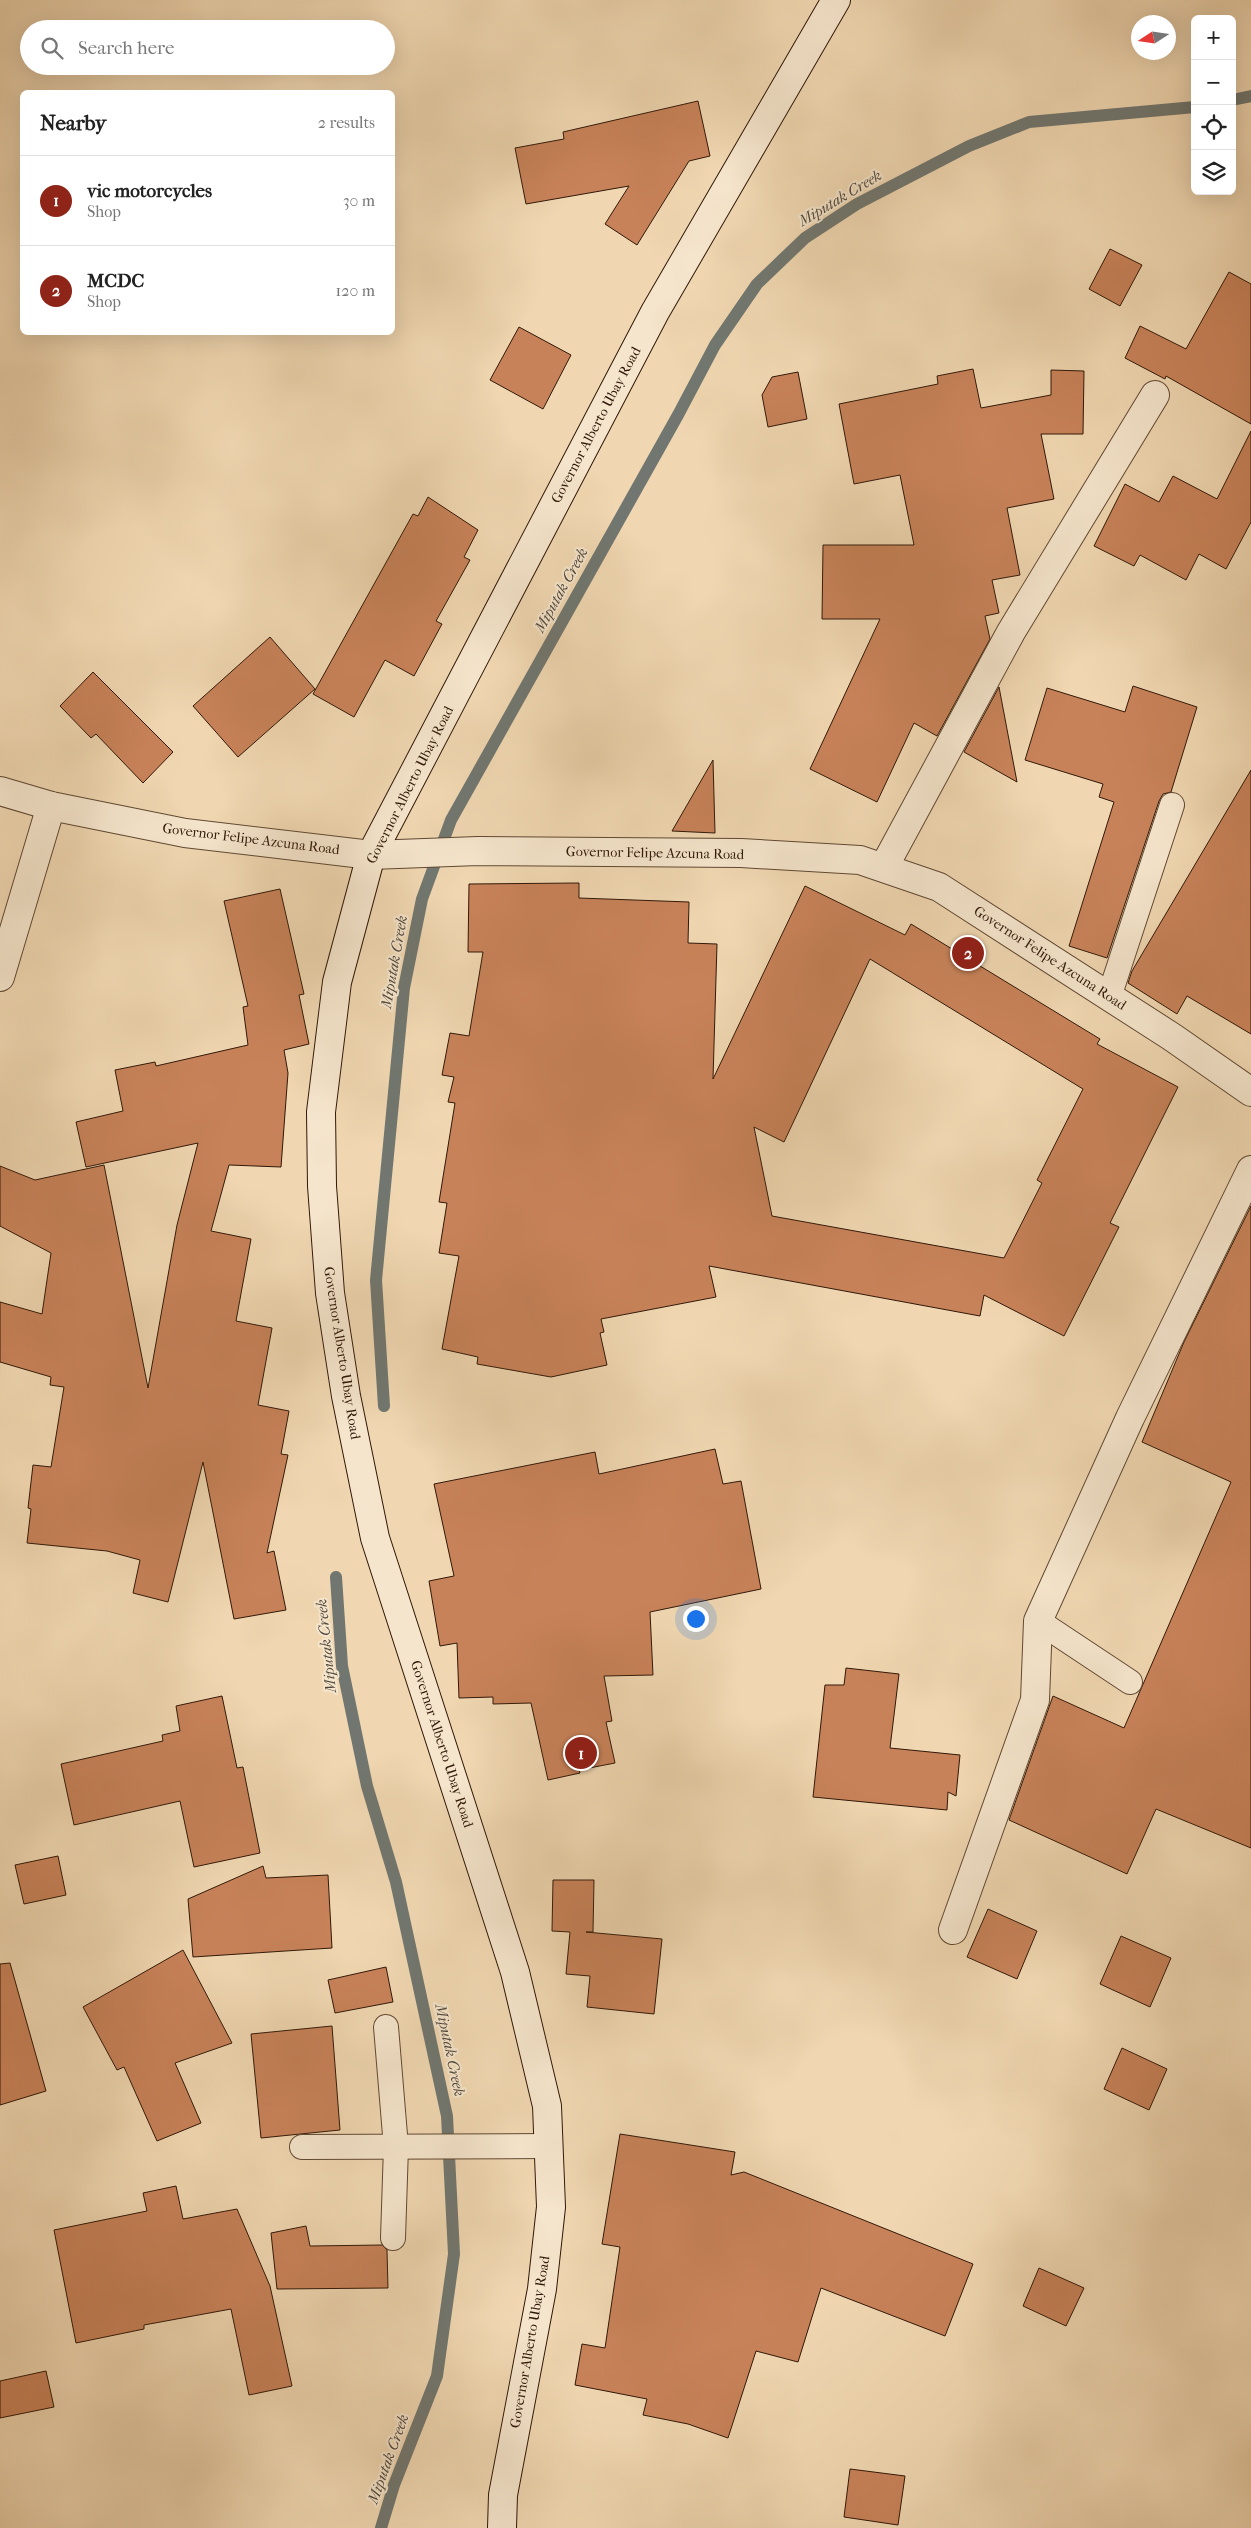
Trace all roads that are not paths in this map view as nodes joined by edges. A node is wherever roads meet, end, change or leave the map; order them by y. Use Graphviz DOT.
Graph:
graph roads {
  1 [pos="836,0"];
  2 [pos="1155,395"];
  3 [pos="0,791"];
  4 [pos="1172,805"];
  5 [pos="51,806"];
  6 [pos="372,855"];
  7 [pos="884,867"];
  8 [pos="0,977"];
  9 [pos="1109,997"];
  10 [pos="1251,1092"];
  11 [pos="1251,1170"];
  12 [pos="1038,1621"];
  13 [pos="1130,1682"];
  14 [pos="952,1930"];
  15 [pos="386,2027"];
  16 [pos="549,2146"];
  17 [pos="302,2147"];
  18 [pos="396,2147"];
  19 [pos="393,2238"];
  20 [pos="502,2528"];
  1 -- 6 [label="street, Governor Alberto Ubay Road"];
  2 -- 7 [label="street"];
  3 -- 5 [label="street, Governor Felipe Azcuna Road"];
  4 -- 9 [label="lane"];
  5 -- 6 [label="street, Governor Felipe Azcuna Road"];
  5 -- 8 [label="street"];
  6 -- 7 [label="street, Governor Felipe Azcuna Road"];
  6 -- 16 [label="street, Governor Alberto Ubay Road"];
  7 -- 9 [label="street, Governor Felipe Azcuna Road"];
  9 -- 10 [label="street, Governor Felipe Azcuna Road"];
  11 -- 12 [label="street"];
  12 -- 13 [label="lane"];
  12 -- 14 [label="street"];
  15 -- 18 [label="lane"];
  16 -- 18 [label="lane"];
  16 -- 20 [label="street, Governor Alberto Ubay Road"];
  17 -- 18 [label="lane"];
  18 -- 19 [label="lane"];
}
